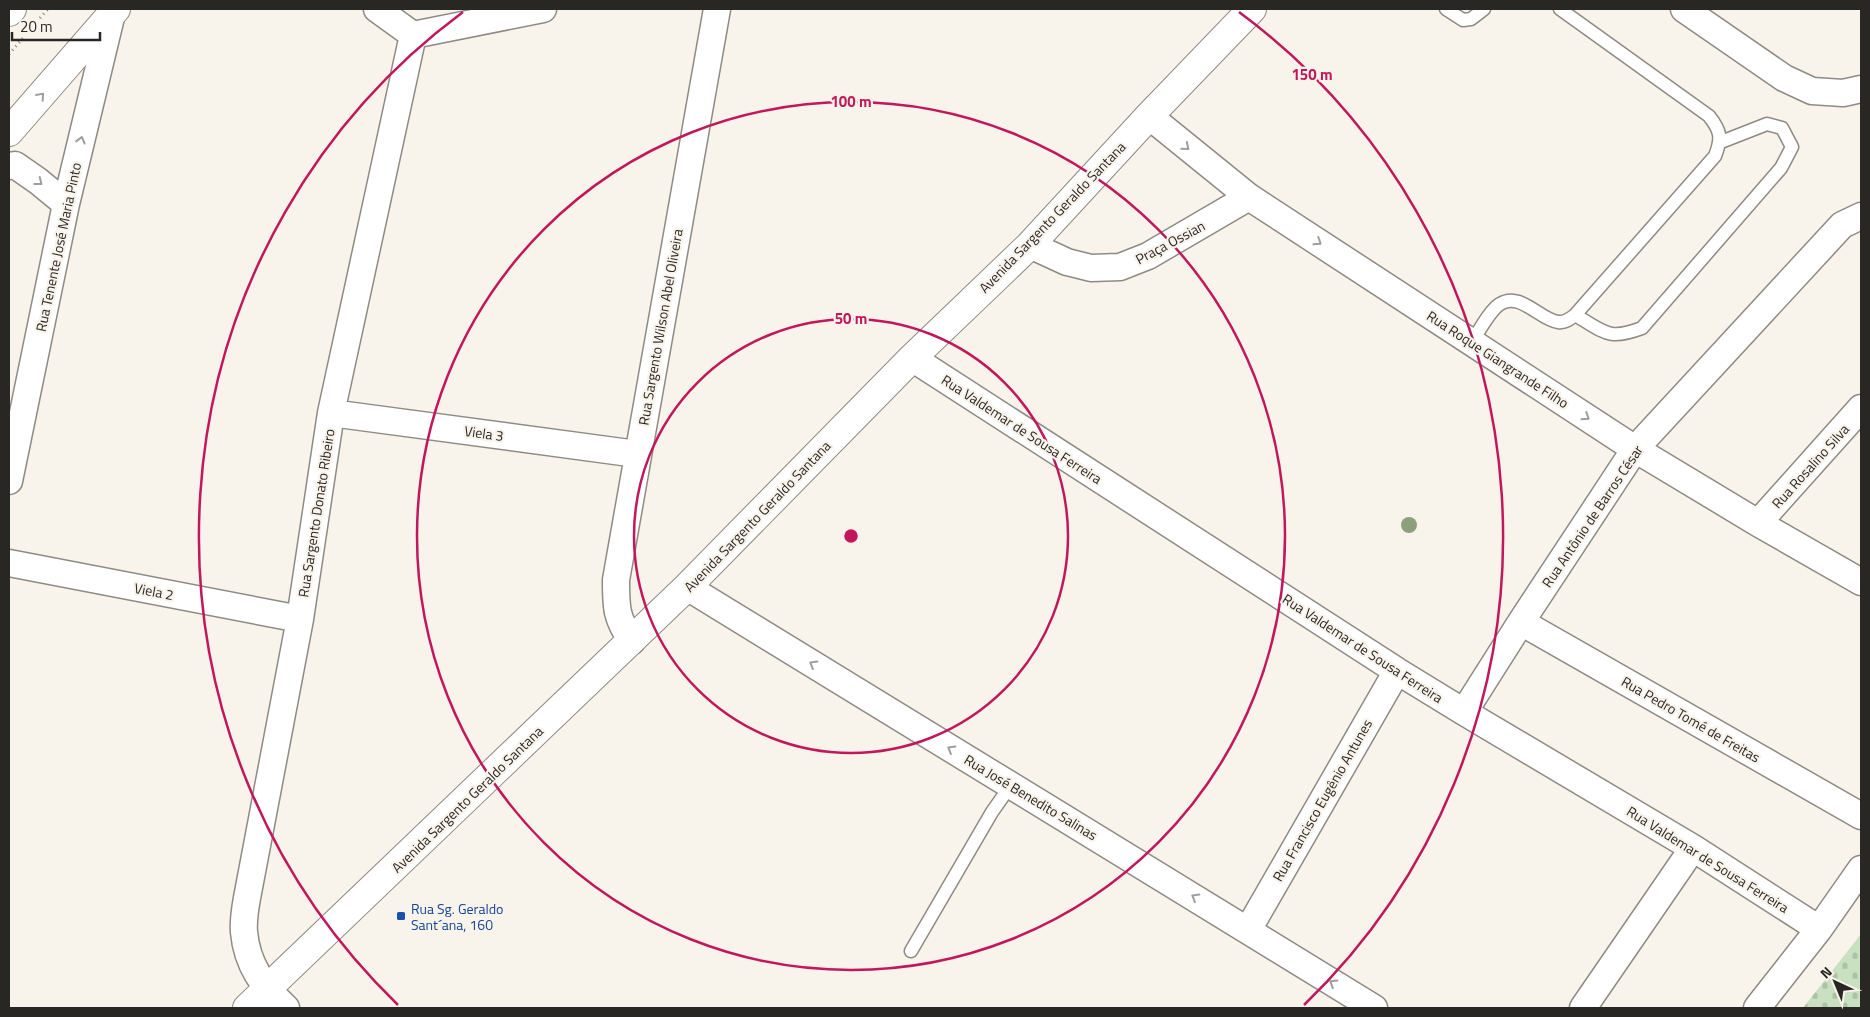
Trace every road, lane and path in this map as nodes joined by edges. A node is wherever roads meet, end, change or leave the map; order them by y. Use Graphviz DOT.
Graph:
graph roads {
  1 [pos="12,9"];
  2 [pos="376,9"];
  3 [pos="543,9"];
  4 [pos="717,9"];
  5 [pos="1252,9"];
  6 [pos="1446,9"];
  7 [pos="1484,9"];
  8 [pos="1560,9"];
  9 [pos="1684,9"];
  10 [pos="114,11"];
  11 [pos="9,12"];
  12 [pos="413,35"];
  13 [pos="1861,89"];
  14 [pos="1148,116"];
  15 [pos="9,132"];
  16 [pos="1721,142"];
  17 [pos="9,166"];
  18 [pos="1249,197"];
  19 [pos="66,204"];
  20 [pos="1852,221"];
  21 [pos="1030,244"];
  22 [pos="1576,315"];
  23 [pos="1472,342"];
  24 [pos="912,358"];
  25 [pos="1861,408"];
  26 [pos="331,412"];
  27 [pos="1635,449"];
  28 [pos="637,454"];
  29 [pos="9,481"];
  30 [pos="1758,523"];
  31 [pos="9,563"];
  32 [pos="1861,582"];
  33 [pos="687,588"];
  34 [pos="300,619"];
  35 [pos="1521,622"];
  36 [pos="632,642"];
  37 [pos="1397,670"];
  38 [pos="1464,712"];
  39 [pos="1011,785"];
  40 [pos="1861,816"];
  41 [pos="1693,848"];
  42 [pos="1861,869"];
  43 [pos="1819,929"];
  44 [pos="1248,930"];
  45 [pos="911,951"];
  46 [pos="276,999"];
  47 [pos="247,1008"];
  48 [pos="1374,1008"];
  49 [pos="1583,1008"];
  50 [pos="1757,1008"];
  1 -- 11 [label="street"];
  2 -- 12 [label="street"];
  3 -- 12 [label="street"];
  4 -- 28 [label="street, Rua Sargento Wilson Abel Oliveira"];
  5 -- 14 [label="street, Avenida Sargento Geraldo Santana"];
  6 -- 7 [label="lane"];
  8 -- 16 [label="lane"];
  9 -- 13 [label="street"];
  15 -- 10 [label="street, one-way"];
  19 -- 10 [label="street, Rua Tenente José Maria Pinto, one-way"];
  12 -- 26 [label="street, Rua Sargento Donato Ribeiro"];
  14 -- 18 [label="street, Rua Roque Giangrande Filho, one-way"];
  14 -- 21 [label="street, Avenida Sargento Geraldo Santana"];
  16 -- 22 [label="lane"];
  16 -- 22 [label="lane"];
  17 -- 19 [label="street, one-way"];
  18 -- 21 [label="street, Praça Ossian"];
  18 -- 23 [label="street, Rua Roque Giangrande Filho, one-way"];
  19 -- 29 [label="street, Rua Tenente José Maria Pinto"];
  20 -- 27 [label="street, Rua Antônio de Barros César"];
  21 -- 24 [label="street, Avenida Sargento Geraldo Santana"];
  22 -- 23 [label="lane"];
  23 -- 27 [label="street, Rua Roque Giangrande Filho, one-way"];
  24 -- 33 [label="street, Avenida Sargento Geraldo Santana"];
  24 -- 37 [label="street, Rua Valdemar de Sousa Ferreira"];
  25 -- 30 [label="street, Rua Rosalino Silva"];
  26 -- 28 [label="street, Viela 3"];
  26 -- 34 [label="street, Rua Sargento Donato Ribeiro"];
  27 -- 30 [label="street, Rua Roque Giangrande Filho"];
  27 -- 35 [label="street, Rua Antônio de Barros César"];
  28 -- 36 [label="street, Rua Sargento Wilson Abel Oliveira"];
  30 -- 32 [label="street, Rua Roque Giangrande Filho"];
  31 -- 34 [label="street, Viela 2"];
  33 -- 36 [label="street, Avenida Sargento Geraldo Santana"];
  39 -- 33 [label="street, Rua José Benedito Salinas, one-way"];
  34 -- 46 [label="street, Rua Sargento Donato Ribeiro"];
  35 -- 38 [label="street, Rua Antônio de Barros César"];
  35 -- 40 [label="street, Rua Pedro Tomé de Freitas"];
  36 -- 46 [label="street, Avenida Sargento Geraldo Santana"];
  37 -- 38 [label="street, Rua Valdemar de Sousa Ferreira"];
  37 -- 44 [label="street, Rua Francisco Eugênio Antunes"];
  38 -- 41 [label="street, Rua Valdemar de Sousa Ferreira"];
  44 -- 39 [label="street, Rua José Benedito Salinas, one-way"];
  39 -- 45 [label="lane"];
  41 -- 43 [label="street, Rua Valdemar de Sousa Ferreira"];
  41 -- 49 [label="street"];
  42 -- 43 [label="street"];
  43 -- 50 [label="street"];
  48 -- 44 [label="street, Rua José Benedito Salinas, one-way"];
  46 -- 47 [label="street, Avenida Sargento Geraldo Santana"];
}
